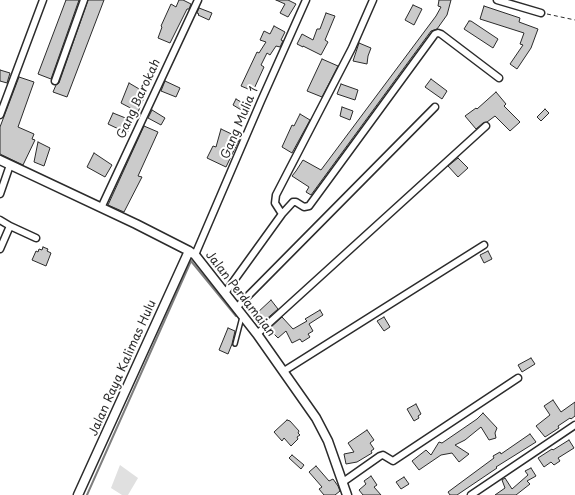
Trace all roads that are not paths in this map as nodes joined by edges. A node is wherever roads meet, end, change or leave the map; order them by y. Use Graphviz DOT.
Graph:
graph roads {
  1 [pos="43,0"];
  2 [pos="84,0"];
  3 [pos="198,0"];
  4 [pos="306,0"];
  5 [pos="373,0"];
  6 [pos="497,0"];
  7 [pos="541,13"];
  8 [pos="499,78"];
  9 [pos="56,80"];
  10 [pos="435,108"];
  11 [pos="0,115"];
  12 [pos="486,126"];
  13 [pos="0,160"];
  14 [pos="10,165"];
  15 [pos="0,194"];
  16 [pos="101,208"];
  17 [pos="282,214"];
  18 [pos="0,220"];
  19 [pos="10,226"];
  20 [pos="36,238"];
  21 [pos="484,246"];
  22 [pos="0,249"];
  23 [pos="192,253"];
  24 [pos="225,293"];
  25 [pos="236,308"];
  26 [pos="242,316"];
  27 [pos="257,334"];
  28 [pos="235,344"];
  29 [pos="284,371"];
  30 [pos="518,378"];
  31 [pos="575,425"];
  32 [pos="343,482"];
  33 [pos="345,494"];
  34 [pos="78,495"];
  35 [pos="471,495"];
  1 -- 11 [label="street"];
  2 -- 9 [label="street"];
  3 -- 16 [label="street, Gang Barokah"];
  4 -- 23 [label="street, Gang Mulia 1"];
  5 -- 17 [label="street"];
  6 -- 7 [label="street"];
  8 -- 17 [label="street"];
  10 -- 25 [label="street"];
  12 -- 27 [label="street"];
  13 -- 14 [label="street, Jalan Perdamaian"];
  14 -- 15 [label="street"];
  14 -- 16 [label="street, Jalan Perdamaian"];
  16 -- 23 [label="street, Jalan Perdamaian"];
  17 -- 24 [label="street"];
  18 -- 19 [label="street"];
  19 -- 20 [label="street"];
  19 -- 22 [label="street"];
  21 -- 29 [label="street"];
  23 -- 24 [label="street, Jalan Perdamaian"];
  23 -- 34 [label="street, Jalan Raya Kalimas Hulu"];
  24 -- 25 [label="street, Jalan Perdamaian"];
  25 -- 26 [label="street, Jalan Perdamaian"];
  26 -- 27 [label="street, Jalan Perdamaian"];
  26 -- 28 [label="lane"];
  27 -- 29 [label="street, Jalan Perdamaian"];
  29 -- 32 [label="street, Jalan Perdamaian"];
  30 -- 32 [label="street"];
  31 -- 35 [label="street"];
  32 -- 33 [label="street, Jalan Perdamaian"];
}
